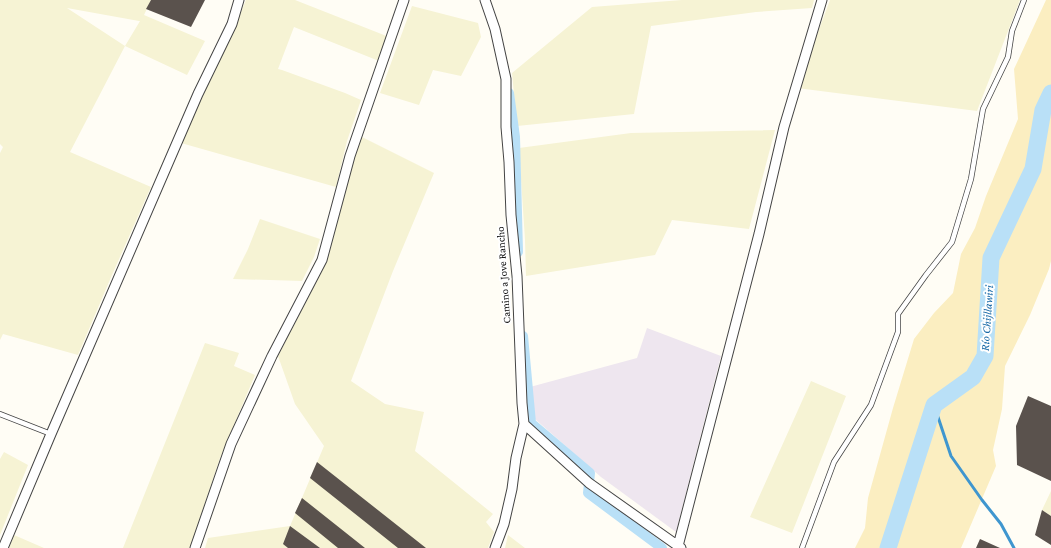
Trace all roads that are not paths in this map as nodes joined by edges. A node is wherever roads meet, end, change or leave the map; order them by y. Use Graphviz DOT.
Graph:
graph roads {
  1 [pos="239,0"];
  2 [pos="404,0"];
  3 [pos="485,0"];
  4 [pos="822,0"];
  5 [pos="1024,0"];
  6 [pos="0,414"];
  7 [pos="524,424"];
  8 [pos="51,434"];
  9 [pos="680,547"];
  10 [pos="3,548"];
  11 [pos="195,548"];
  12 [pos="495,548"];
  13 [pos="802,548"];
  1 -- 8 [label="street"];
  2 -- 11 [label="street"];
  3 -- 7 [label="street, Camino a Jove Rancho"];
  4 -- 9 [label="street"];
  5 -- 13 [label="lane"];
  6 -- 8 [label="lane"];
  7 -- 9 [label="street"];
  7 -- 12 [label="street, Camino a Jove Rancho"];
  8 -- 10 [label="street"];
}
